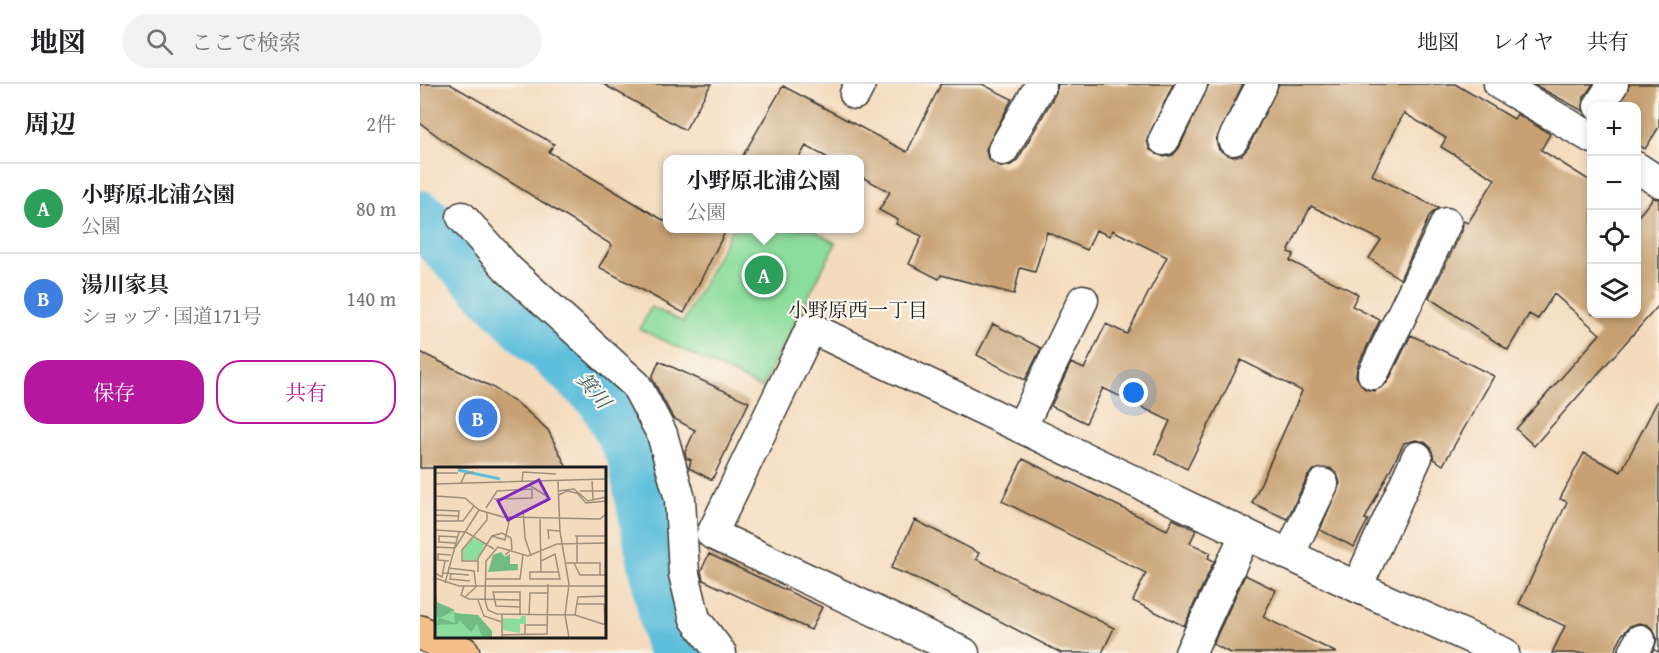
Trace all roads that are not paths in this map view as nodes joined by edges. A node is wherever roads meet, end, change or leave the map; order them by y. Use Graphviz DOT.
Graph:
graph roads {
  1 [pos="1041,84"];
  2 [pos="1192,84"];
  3 [pos="1262,84"];
  4 [pos="1499,84"];
  5 [pos="1613,84"];
  6 [pos="1602,102"];
  7 [pos="1587,128"];
  8 [pos="1164,140"];
  9 [pos="1233,140"];
  10 [pos="1003,150"];
  11 [pos="1641,170"];
  12 [pos="1659,182"];
  13 [pos="462,217"];
  14 [pos="1446,223"];
  15 [pos="1083,300"];
  16 [pos="1373,374"];
  17 [pos="1021,428"];
  18 [pos="1417,457"];
  19 [pos="1323,484"];
  20 [pos="1245,535"];
  21 [pos="1289,555"];
  22 [pos="1356,587"];
  23 [pos="420,632"];
  24 [pos="463,653"];
  25 [pos="721,653"];
  26 [pos="964,653"];
  27 [pos="1190,653"];
  28 [pos="1504,653"];
  1 -- 10 [label="street"];
  2 -- 8 [label="street"];
  3 -- 9 [label="street"];
  4 -- 7 [label="street"];
  5 -- 6 [label="street"];
  11 -- 12 [label="street"];
  13 -- 25 [label="street"];
  14 -- 16 [label="street"];
  15 -- 17 [label="street"];
  17 -- 20 [label="street"];
  17 -- 26 [label="street"];
  18 -- 22 [label="street"];
  19 -- 21 [label="street"];
  20 -- 21 [label="street"];
  20 -- 27 [label="street"];
  21 -- 22 [label="street"];
  22 -- 28 [label="street"];
  23 -- 24 [label="highway"];
}
